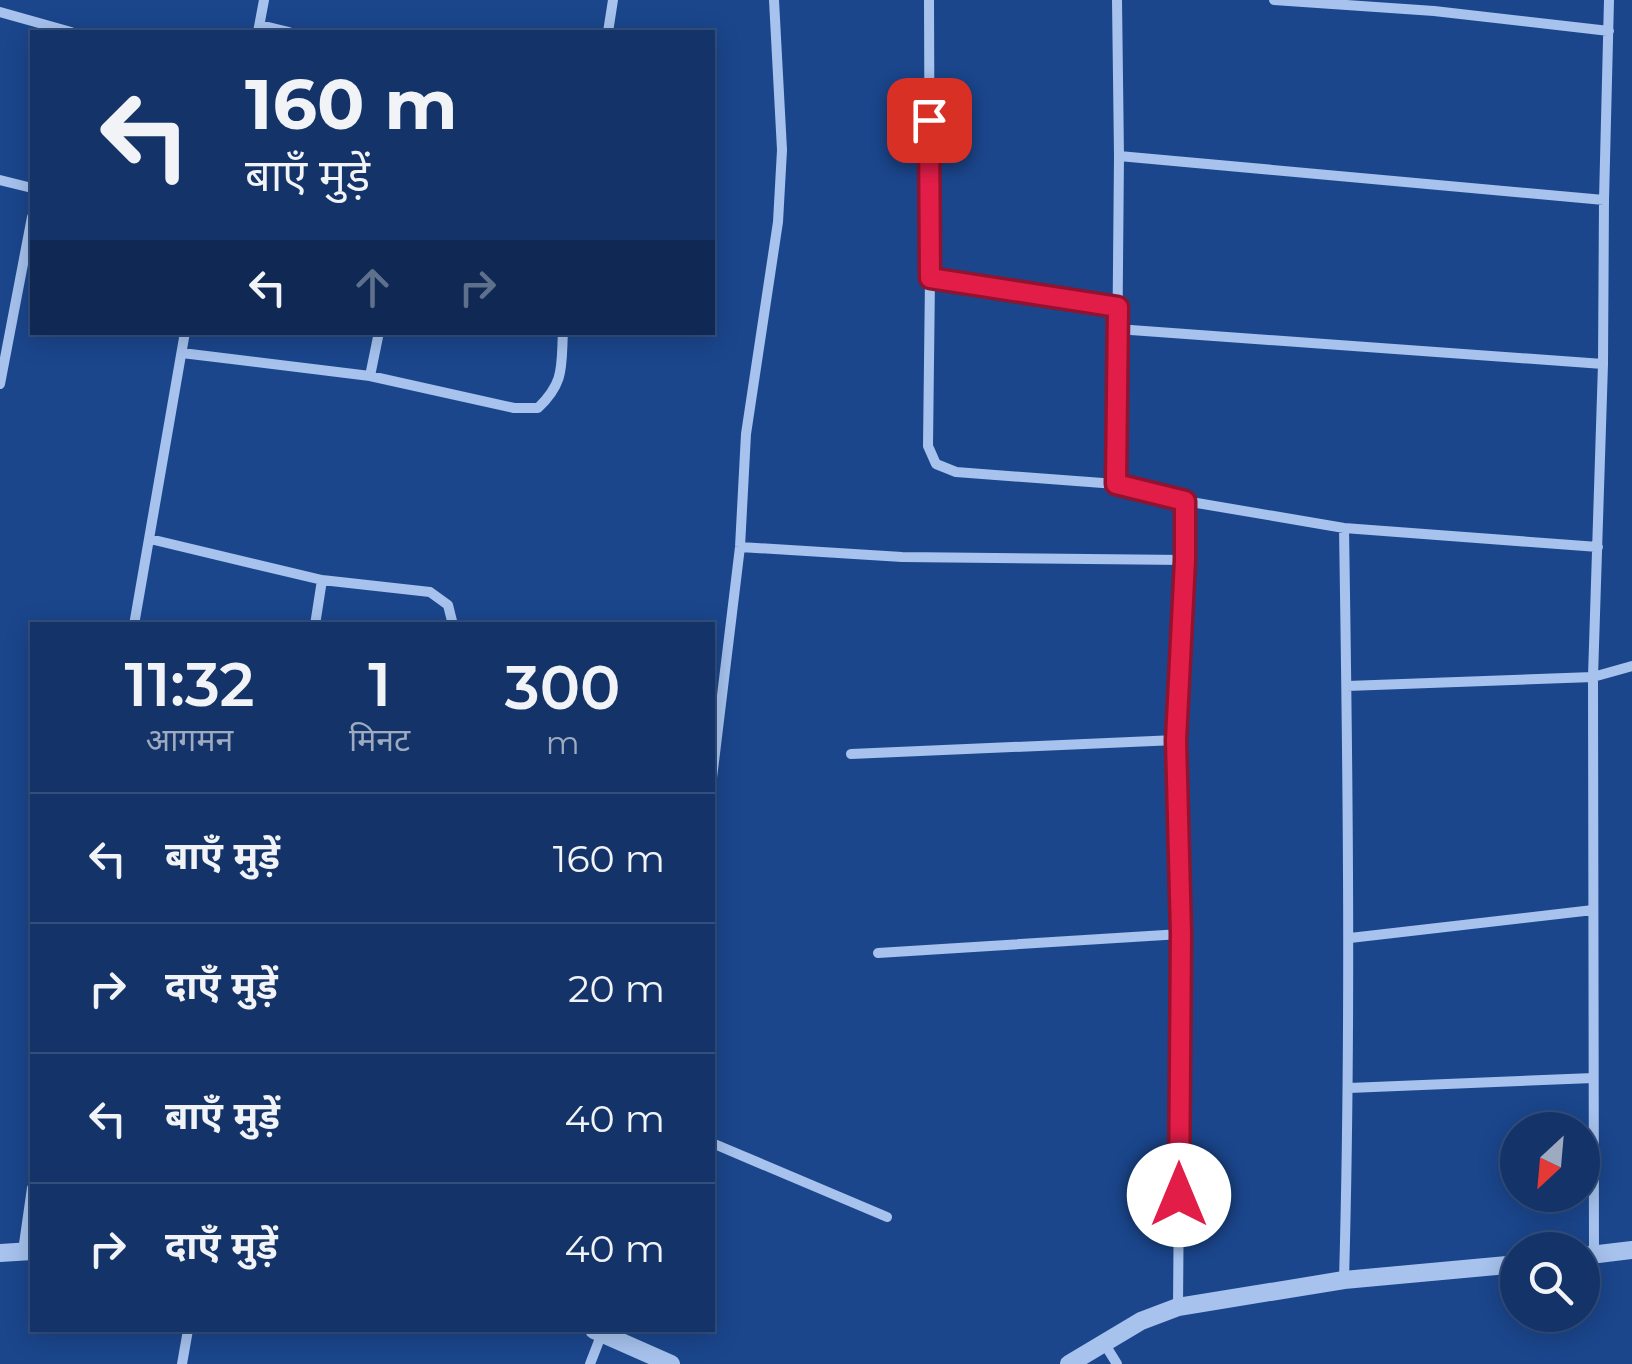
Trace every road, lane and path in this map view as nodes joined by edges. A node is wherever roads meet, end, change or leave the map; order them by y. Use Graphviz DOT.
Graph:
graph roads {
  1 [pos="264,0"];
  2 [pos="613,0"];
  3 [pos="774,0"];
  4 [pos="930,0"];
  5 [pos="1117,0"];
  6 [pos="1277,0"];
  7 [pos="1609,0"];
  8 [pos="1434,5"];
  9 [pos="0,12"];
  10 [pos="259,29"];
  11 [pos="62,30"];
  12 [pos="608,30"];
  13 [pos="1609,32"];
  14 [pos="1119,156"];
  15 [pos="0,180"];
  16 [pos="30,188"];
  17 [pos="1604,200"];
  18 [pos="30,226"];
  19 [pos="930,278"];
  20 [pos="1118,307"];
  21 [pos="1117,330"];
  22 [pos="185,335"];
  23 [pos="378,335"];
  24 [pos="563,335"];
  25 [pos="4,347"];
  26 [pos="182,353"];
  27 [pos="1603,364"];
  28 [pos="370,376"];
  29 [pos="0,384"];
  30 [pos="1116,484"];
  31 [pos="1185,501"];
  32 [pos="1344,528"];
  33 [pos="150,538"];
  34 [pos="740,547"];
  35 [pos="1598,548"];
  36 [pos="1185,560"];
  37 [pos="322,580"];
  38 [pos="135,622"];
  39 [pos="315,622"];
  40 [pos="452,622"];
  41 [pos="1632,666"];
  42 [pos="1593,677"];
  43 [pos="1347,686"];
  44 [pos="1176,740"];
  45 [pos="715,753"];
  46 [pos="851,754"];
  47 [pos="1593,910"];
  48 [pos="1181,934"];
  49 [pos="1350,938"];
  50 [pos="878,953"];
  51 [pos="1593,1078"];
  52 [pos="1349,1088"];
  53 [pos="715,1143"];
  54 [pos="887,1217"];
  55 [pos="30,1220"];
  56 [pos="1589,1232"];
  57 [pos="1632,1250"];
  58 [pos="28,1252"];
  59 [pos="0,1253"];
  60 [pos="1600,1254"];
  61 [pos="1500,1266"];
  62 [pos="1344,1280"];
  63 [pos="1178,1307"];
  64 [pos="188,1332"];
  65 [pos="598,1332"];
  66 [pos="1104,1343"];
  67 [pos="182,1364"];
  68 [pos="590,1364"];
  69 [pos="670,1364"];
  70 [pos="1070,1364"];
  71 [pos="1117,1364"];
  1 -- 10 [label="street"];
  2 -- 12 [label="street"];
  3 -- 34 [label="street"];
  4 -- 19 [label="street"];
  5 -- 14 [label="street"];
  6 -- 8 [label="street"];
  7 -- 13 [label="street"];
  8 -- 13 [label="street"];
  9 -- 11 [label="street"];
  13 -- 17 [label="street"];
  14 -- 17 [label="street"];
  14 -- 20 [label="street"];
  15 -- 16 [label="street"];
  17 -- 27 [label="street"];
  18 -- 25 [label="street"];
  19 -- 20 [label="street"];
  19 -- 30 [label="street"];
  20 -- 21 [label="street"];
  21 -- 27 [label="street"];
  21 -- 30 [label="street"];
  22 -- 26 [label="street"];
  23 -- 28 [label="street"];
  24 -- 28 [label="street"];
  25 -- 29 [label="street"];
  26 -- 28 [label="street"];
  26 -- 33 [label="street"];
  27 -- 35 [label="street"];
  30 -- 31 [label="street"];
  31 -- 32 [label="street"];
  31 -- 36 [label="street"];
  32 -- 35 [label="street"];
  32 -- 43 [label="street"];
  33 -- 37 [label="street"];
  33 -- 38 [label="street"];
  34 -- 36 [label="street"];
  34 -- 45 [label="street"];
  35 -- 42 [label="street"];
  36 -- 44 [label="street"];
  37 -- 39 [label="street"];
  37 -- 40 [label="street"];
  41 -- 42 [label="street"];
  42 -- 43 [label="street"];
  42 -- 47 [label="street"];
  43 -- 49 [label="street"];
  44 -- 46 [label="street"];
  44 -- 48 [label="street"];
  47 -- 49 [label="street"];
  47 -- 51 [label="street"];
  48 -- 50 [label="street"];
  48 -- 63 [label="street"];
  49 -- 52 [label="street"];
  51 -- 52 [label="street"];
  51 -- 56 [label="street"];
  52 -- 62 [label="street"];
  53 -- 54 [label="street"];
  55 -- 58 [label="street"];
  57 -- 60 [label="street"];
  58 -- 59 [label="street"];
  61 -- 62 [label="street"];
  62 -- 63 [label="street"];
  63 -- 66 [label="street"];
  64 -- 67 [label="street"];
  65 -- 68 [label="street"];
  65 -- 69 [label="street"];
  66 -- 70 [label="street"];
  66 -- 71 [label="street"];
}
